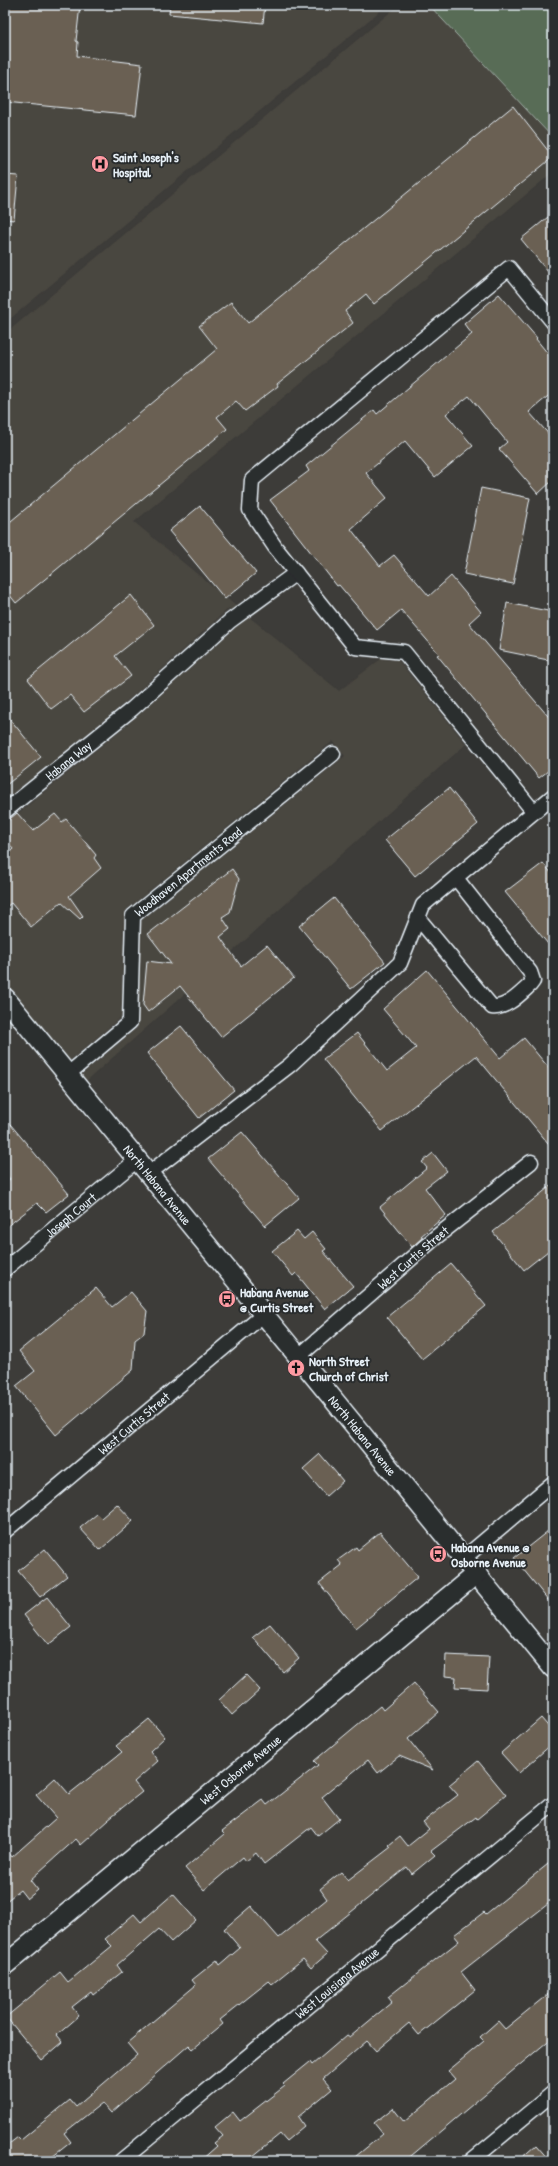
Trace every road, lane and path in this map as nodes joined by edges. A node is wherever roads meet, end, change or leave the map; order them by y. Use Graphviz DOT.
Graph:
graph roads {
  1 [pos="553,322"];
  2 [pos="296,573"];
  3 [pos="333,754"];
  4 [pos="553,796"];
  5 [pos="5,812"];
  6 [pos="534,812"];
  7 [pos="456,878"];
  8 [pos="418,918"];
  9 [pos="5,998"];
  10 [pos="68,1075"];
  11 [pos="531,1162"];
  12 [pos="142,1167"];
  13 [pos="5,1269"];
  14 [pos="263,1315"];
  15 [pos="298,1357"];
  16 [pos="553,1483"];
  17 [pos="5,1532"];
  18 [pos="464,1558"];
  19 [pos="476,1573"];
  20 [pos="553,1668"];
  21 [pos="553,1804"];
  22 [pos="5,1966"];
  23 [pos="553,2093"];
  24 [pos="121,2161"];
  25 [pos="471,2161"];
  1 -- 2 [label="street"];
  2 -- 5 [label="street, Habana Way"];
  2 -- 6 [label="street"];
  3 -- 10 [label="street, Woodhaven Apartments Road"];
  4 -- 6 [label="street, Joseph Court"];
  6 -- 7 [label="street, Joseph Court"];
  7 -- 8 [label="street, Joseph Court"];
  7 -- 8 [label="street"];
  8 -- 12 [label="street, Joseph Court"];
  9 -- 10 [label="street, North Habana Avenue"];
  10 -- 12 [label="street, North Habana Avenue"];
  11 -- 15 [label="street, West Curtis Street"];
  12 -- 13 [label="street, Joseph Court"];
  12 -- 14 [label="street, North Habana Avenue"];
  14 -- 15 [label="street, North Habana Avenue"];
  14 -- 17 [label="street, West Curtis Street"];
  15 -- 18 [label="street, North Habana Avenue"];
  16 -- 18 [label="street"];
  18 -- 19 [label="street, North Habana Avenue"];
  19 -- 20 [label="street, North Habana Avenue"];
  19 -- 22 [label="street, West Osborne Avenue"];
  21 -- 24 [label="street, West Louisiana Avenue"];
  23 -- 25 [label="street"];
}
